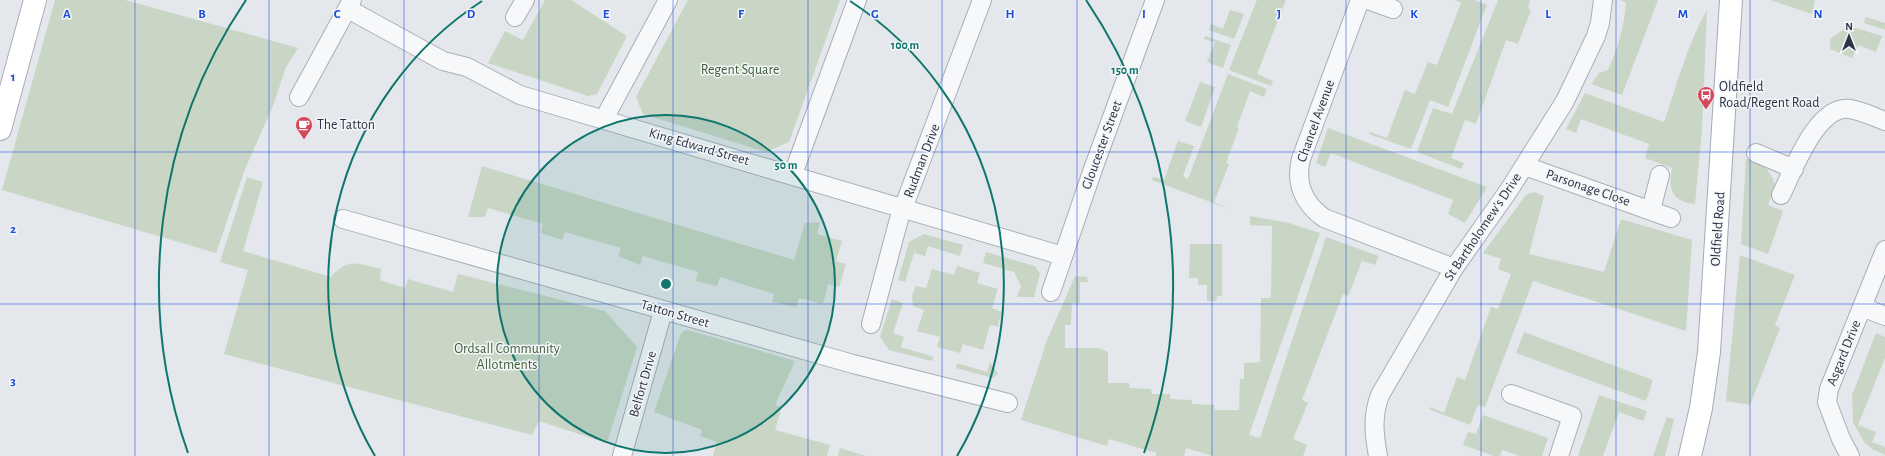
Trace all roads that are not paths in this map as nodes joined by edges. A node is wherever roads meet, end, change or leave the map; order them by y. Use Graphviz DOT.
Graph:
graph roads {
  1 [pos="35,0"];
  2 [pos="525,0"];
  3 [pos="668,0"];
  4 [pos="858,0"];
  5 [pos="982,0"];
  6 [pos="1156,0"];
  7 [pos="1360,0"];
  8 [pos="1368,0"];
  9 [pos="1603,0"];
  10 [pos="1731,0"];
  11 [pos="350,5"];
  12 [pos="1393,9"];
  13 [pos="515,18"];
  14 [pos="299,97"];
  15 [pos="604,119"];
  16 [pos="1885,121"];
  17 [pos="0,129"];
  18 [pos="1756,153"];
  19 [pos="1525,166"];
  20 [pos="1794,169"];
  21 [pos="793,174"];
  22 [pos="1660,175"];
  23 [pos="1781,195"];
  24 [pos="903,209"];
  25 [pos="1651,210"];
  26 [pos="1671,218"];
  27 [pos="343,219"];
  28 [pos="1885,250"];
  29 [pos="1063,256"];
  30 [pos="1454,268"];
  31 [pos="1051,292"];
  32 [pos="1862,307"];
  33 [pos="663,311"];
  34 [pos="1885,316"];
  35 [pos="871,324"];
  36 [pos="1511,394"];
  37 [pos="1008,403"];
  38 [pos="622,456"];
  39 [pos="1378,456"];
  40 [pos="1559,456"];
  41 [pos="1690,456"];
  42 [pos="1850,456"];
  1 -- 17 [label="main road"];
  2 -- 13 [label="street"];
  3 -- 15 [label="street"];
  4 -- 21 [label="street"];
  5 -- 24 [label="street, Rudman Drive"];
  6 -- 29 [label="street, Gloucester Street"];
  7 -- 30 [label="street, Chancel Avenue"];
  8 -- 12 [label="street"];
  9 -- 19 [label="street, St Bartholomew's Drive"];
  10 -- 41 [label="main road, Oldfield Road"];
  11 -- 14 [label="street, King Edward Street"];
  11 -- 15 [label="street, King Edward Street"];
  15 -- 21 [label="street, King Edward Street"];
  16 -- 20 [label="street"];
  18 -- 20 [label="street"];
  19 -- 25 [label="street, Parsonage Close"];
  19 -- 30 [label="street, St Bartholomew's Drive"];
  20 -- 23 [label="street"];
  21 -- 24 [label="street, King Edward Street"];
  22 -- 25 [label="street"];
  24 -- 29 [label="street, King Edward Street"];
  24 -- 35 [label="street, Rudman Drive"];
  25 -- 26 [label="street, Parsonage Close"];
  27 -- 33 [label="street, Tatton Street"];
  28 -- 32 [label="street, Asgard Drive"];
  29 -- 31 [label="street, Gloucester Street"];
  30 -- 39 [label="street, St Bartholomew's Drive"];
  32 -- 34 [label="street"];
  32 -- 42 [label="street, Asgard Drive"];
  33 -- 37 [label="street, Tatton Street"];
  33 -- 38 [label="street, Belfort Drive"];
  36 -- 40 [label="street"];
}
